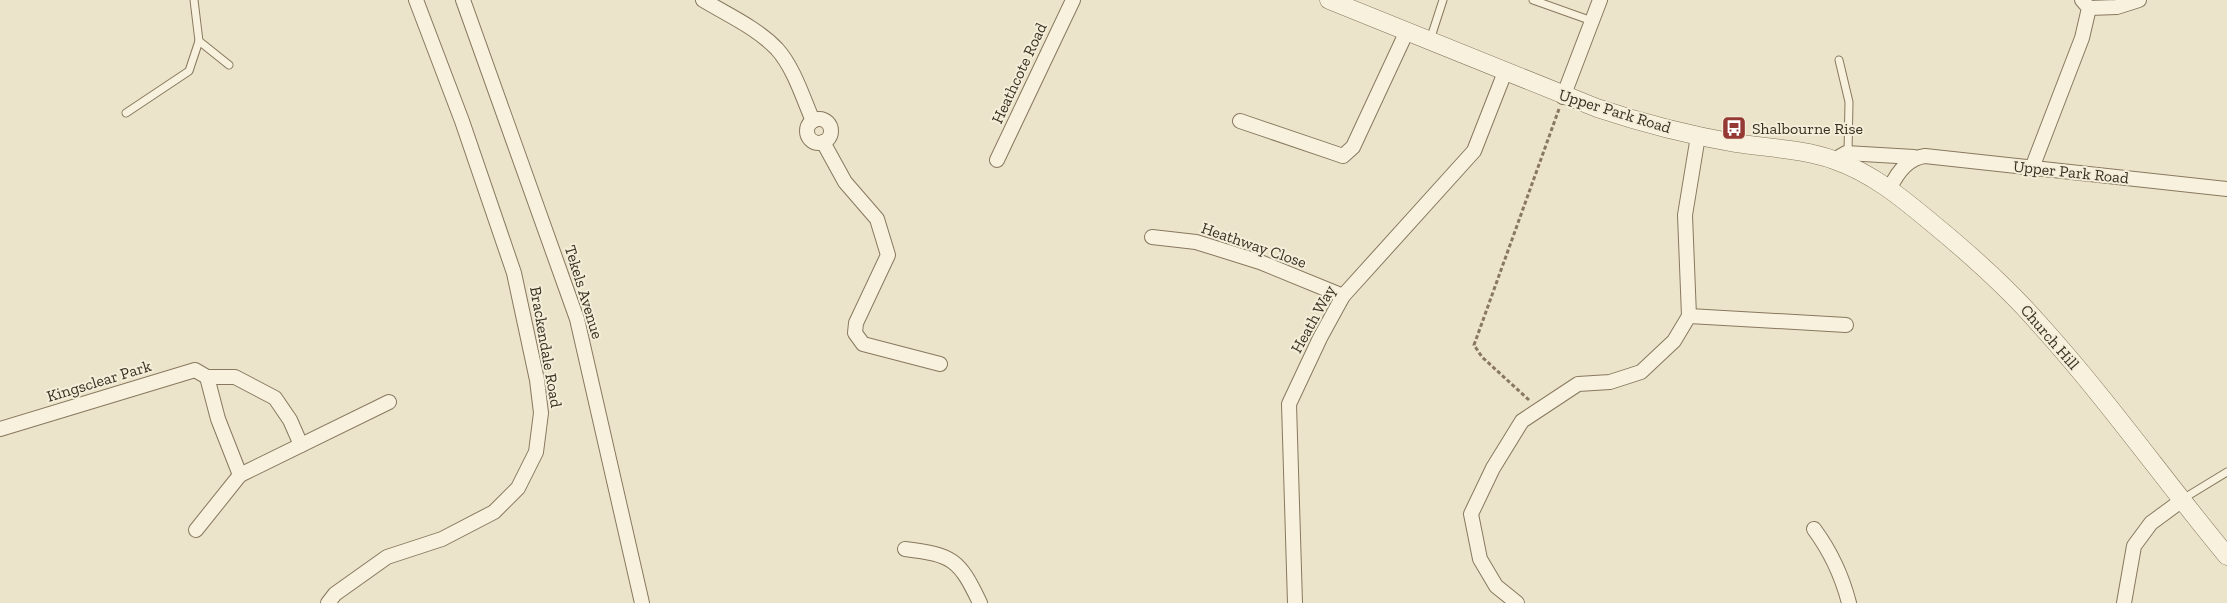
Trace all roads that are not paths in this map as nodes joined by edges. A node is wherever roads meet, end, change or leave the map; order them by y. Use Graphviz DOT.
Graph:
graph roads {
  1 [pos="194,0"];
  2 [pos="416,0"];
  3 [pos="463,0"];
  4 [pos="704,0"];
  5 [pos="1073,0"];
  6 [pos="1329,0"];
  7 [pos="1444,0"];
  8 [pos="1533,0"];
  9 [pos="1600,0"];
  10 [pos="2140,0"];
  11 [pos="2085,4"];
  12 [pos="1592,22"];
  13 [pos="1407,31"];
  14 [pos="1430,40"];
  15 [pos="199,41"];
  16 [pos="1839,60"];
  17 [pos="229,65"];
  18 [pos="1505,72"];
  19 [pos="1563,96"];
  20 [pos="126,113"];
  21 [pos="1240,121"];
  22 [pos="1698,136"];
  23 [pos="1841,157"];
  24 [pos="1914,158"];
  25 [pos="997,160"];
  26 [pos="2032,168"];
  27 [pos="1890,188"];
  28 [pos="2227,189"];
  29 [pos="1152,237"];
  30 [pos="1343,296"];
  31 [pos="1690,316"];
  32 [pos="1846,325"];
  33 [pos="940,364"];
  34 [pos="206,378"];
  35 [pos="388,402"];
  36 [pos="0,429"];
  37 [pos="302,446"];
  38 [pos="2227,472"];
  39 [pos="240,475"];
  40 [pos="2181,500"];
  41 [pos="1814,529"];
  42 [pos="196,530"];
  43 [pos="905,550"];
  44 [pos="2227,556"];
  45 [pos="328,603"];
  46 [pos="642,603"];
  47 [pos="980,603"];
  48 [pos="1294,603"];
  49 [pos="1517,603"];
  50 [pos="1849,603"];
  51 [pos="2124,603"];
  1 -- 15 [label="lane"];
  2 -- 45 [label="street, Brackendale Road"];
  3 -- 46 [label="street, Tekels Avenue"];
  4 -- 33 [label="street"];
  5 -- 25 [label="street, Heathcote Road"];
  6 -- 13 [label="street, Upper Park Road"];
  7 -- 14 [label="lane"];
  8 -- 12 [label="lane"];
  9 -- 12 [label="street"];
  10 -- 11 [label="street"];
  11 -- 26 [label="street"];
  12 -- 19 [label="street"];
  13 -- 14 [label="street, Upper Park Road"];
  13 -- 21 [label="street"];
  14 -- 18 [label="street, Upper Park Road"];
  15 -- 17 [label="lane"];
  15 -- 20 [label="lane"];
  16 -- 23 [label="lane"];
  18 -- 19 [label="street, Upper Park Road"];
  18 -- 30 [label="street, Heath Way"];
  19 -- 22 [label="street, Upper Park Road"];
  22 -- 23 [label="street, Upper Park Road"];
  22 -- 31 [label="street"];
  23 -- 24 [label="street, Upper Park Road"];
  23 -- 27 [label="street, Church Hill"];
  24 -- 26 [label="street, Upper Park Road"];
  24 -- 27 [label="street"];
  26 -- 28 [label="street, Upper Park Road"];
  27 -- 40 [label="street, Church Hill"];
  29 -- 30 [label="street, Heathway Close"];
  30 -- 48 [label="street, Heath Way"];
  31 -- 32 [label="street"];
  31 -- 49 [label="street"];
  34 -- 36 [label="street, Kingsclear Park"];
  34 -- 37 [label="street, Kingsclear Park"];
  34 -- 39 [label="street"];
  35 -- 37 [label="street"];
  37 -- 39 [label="street"];
  38 -- 40 [label="lane"];
  39 -- 42 [label="street"];
  40 -- 44 [label="street, Church Hill"];
  40 -- 51 [label="street"];
  41 -- 50 [label="street"];
  43 -- 47 [label="street"];
}
